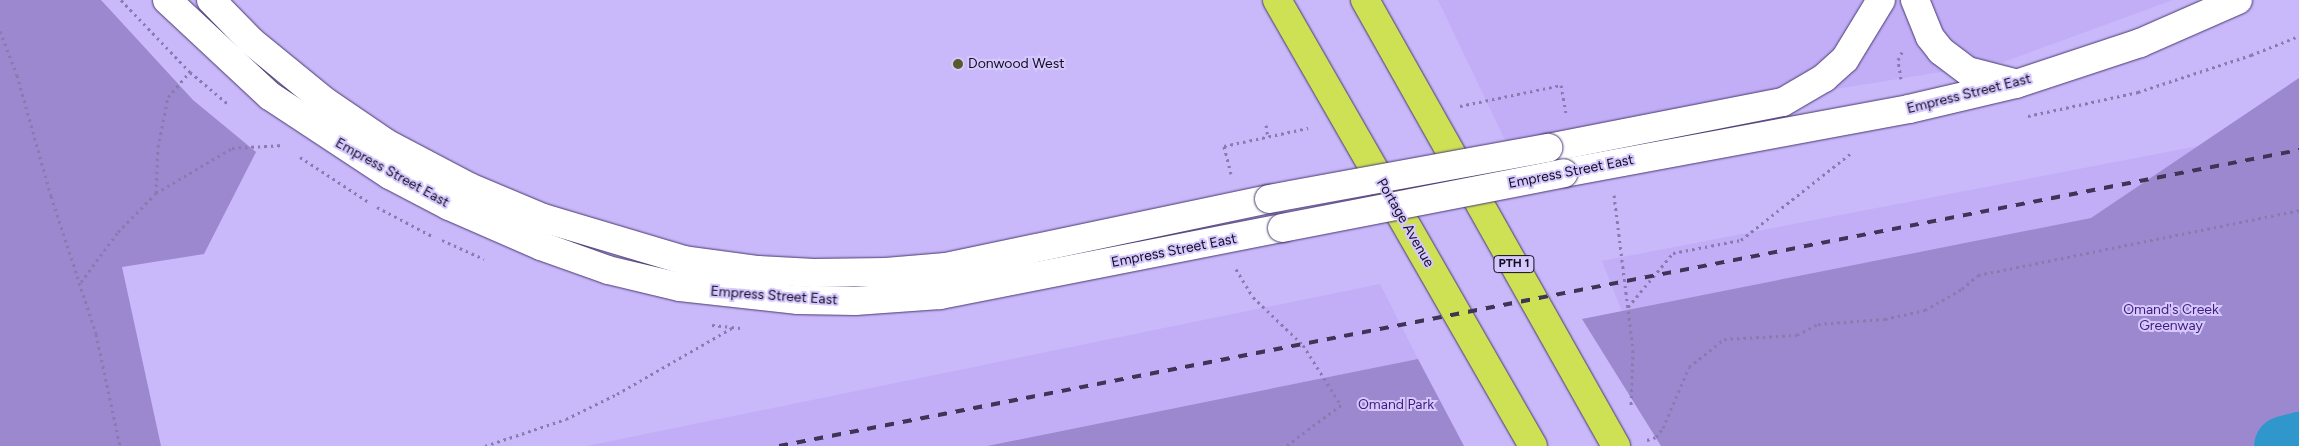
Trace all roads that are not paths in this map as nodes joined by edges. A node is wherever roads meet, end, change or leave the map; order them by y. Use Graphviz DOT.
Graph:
graph roads {
  1 [pos="167,0"];
  2 [pos="211,0"];
  3 [pos="1277,0"];
  4 [pos="1365,0"];
  5 [pos="1881,0"];
  6 [pos="1915,0"];
  7 [pos="2238,0"];
  8 [pos="2016,84"];
  9 [pos="1533,446"];
  10 [pos="1616,446"];
  1 -- 8 [label="main road, Empress Street East, bridge"];
  2 -- 5 [label="main road, Empress Street East, bridge"];
  3 -- 9 [label="highway, Portage Avenue"];
  4 -- 10 [label="highway, PTH 1"];
  6 -- 8 [label="main road"];
  7 -- 8 [label="main road, Empress Street East"];
}
